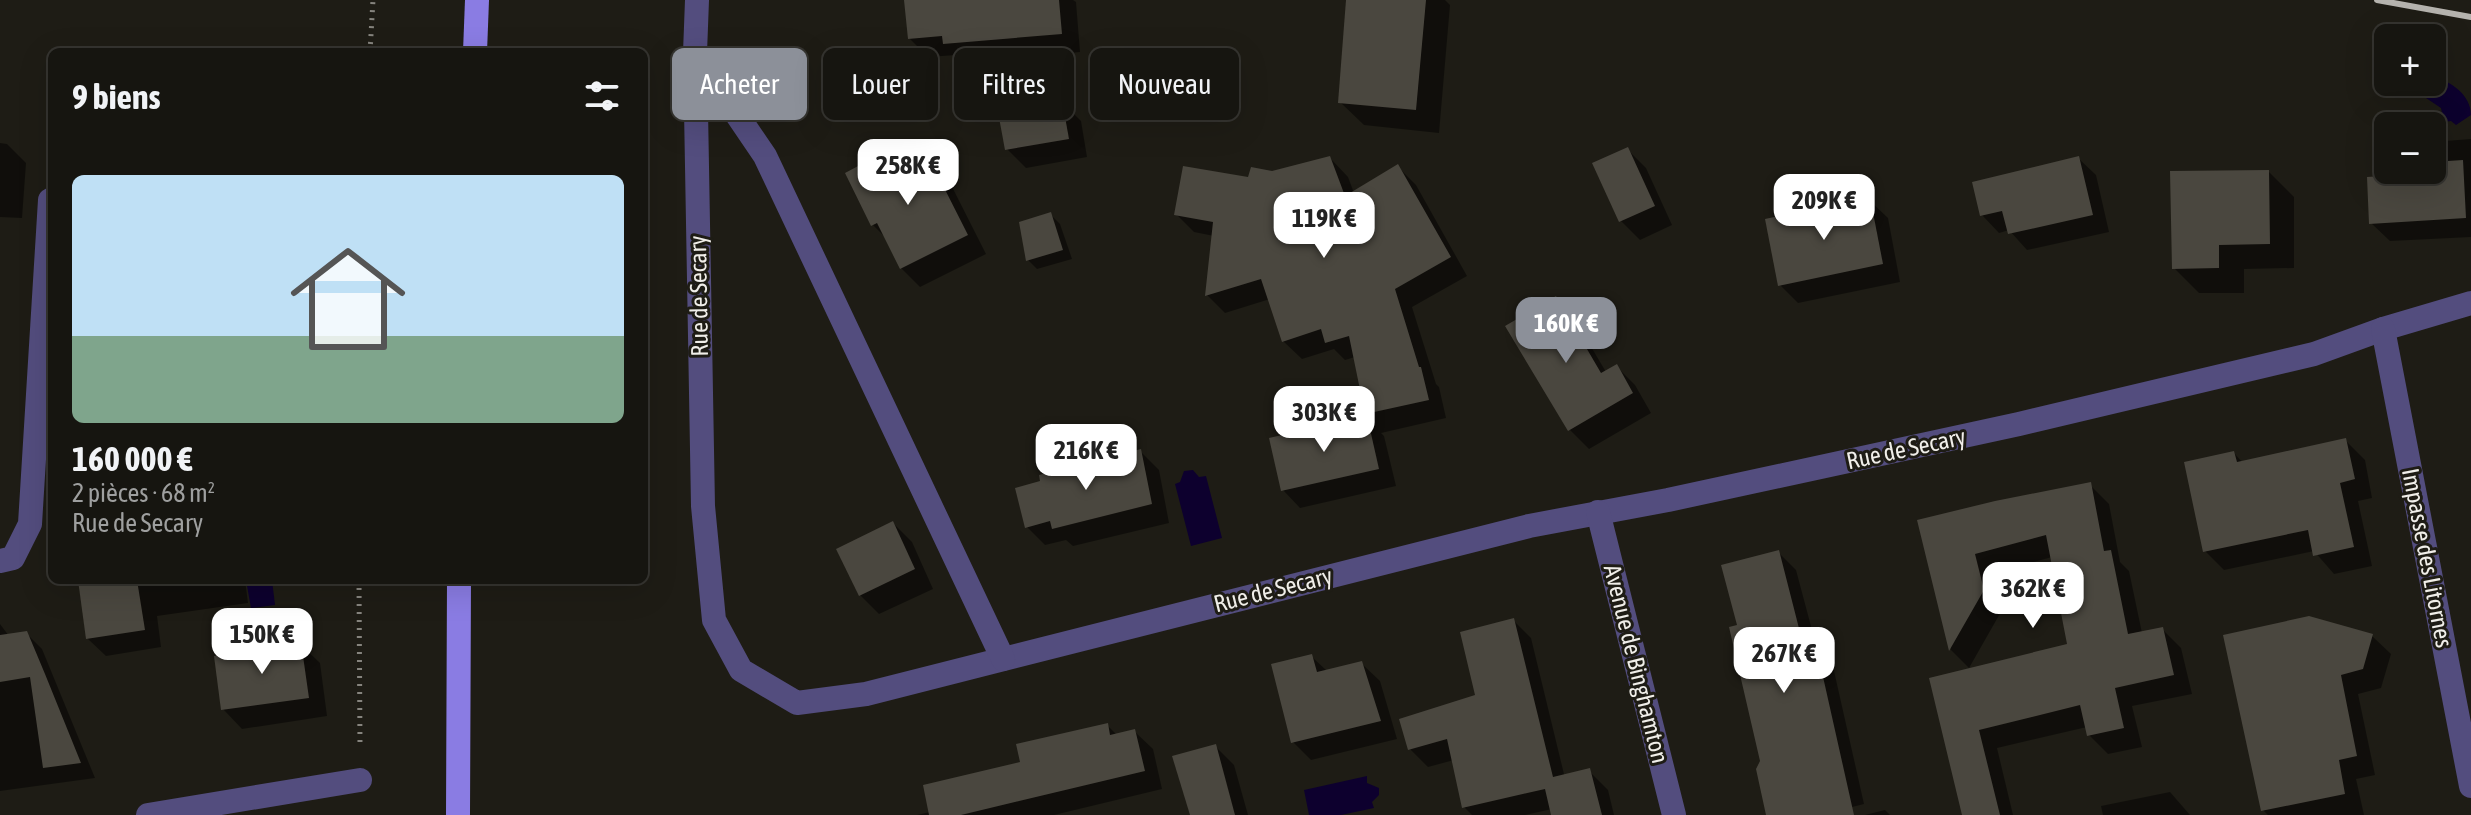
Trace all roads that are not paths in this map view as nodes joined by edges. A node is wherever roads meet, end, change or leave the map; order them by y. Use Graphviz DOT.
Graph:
graph roads {
  1 [pos="477,0"];
  2 [pos="697,0"];
  3 [pos="475,48"];
  4 [pos="695,48"];
  5 [pos="696,120"];
  6 [pos="741,120"];
  7 [pos="48,232"];
  8 [pos="2471,303"];
  9 [pos="2383,329"];
  10 [pos="1598,512"];
  11 [pos="0,561"];
  12 [pos="459,584"];
  13 [pos="1003,659"];
  14 [pos="360,780"];
  15 [pos="2471,786"];
  16 [pos="148,815"];
  17 [pos="458,815"];
  18 [pos="1674,815"];
  1 -- 3 [label="main road"];
  2 -- 4 [label="street, Rue de Secary"];
  5 -- 13 [label="street, Rue de Secary"];
  6 -- 13 [label="street"];
  7 -- 11 [label="street"];
  8 -- 9 [label="street, Rue de Secary"];
  9 -- 10 [label="street, Rue de Secary"];
  9 -- 15 [label="street, Impasse des Litornes"];
  10 -- 13 [label="street, Rue de Secary"];
  10 -- 18 [label="street, Avenue de Binghamton"];
  12 -- 17 [label="main road"];
  14 -- 16 [label="street"];
}
